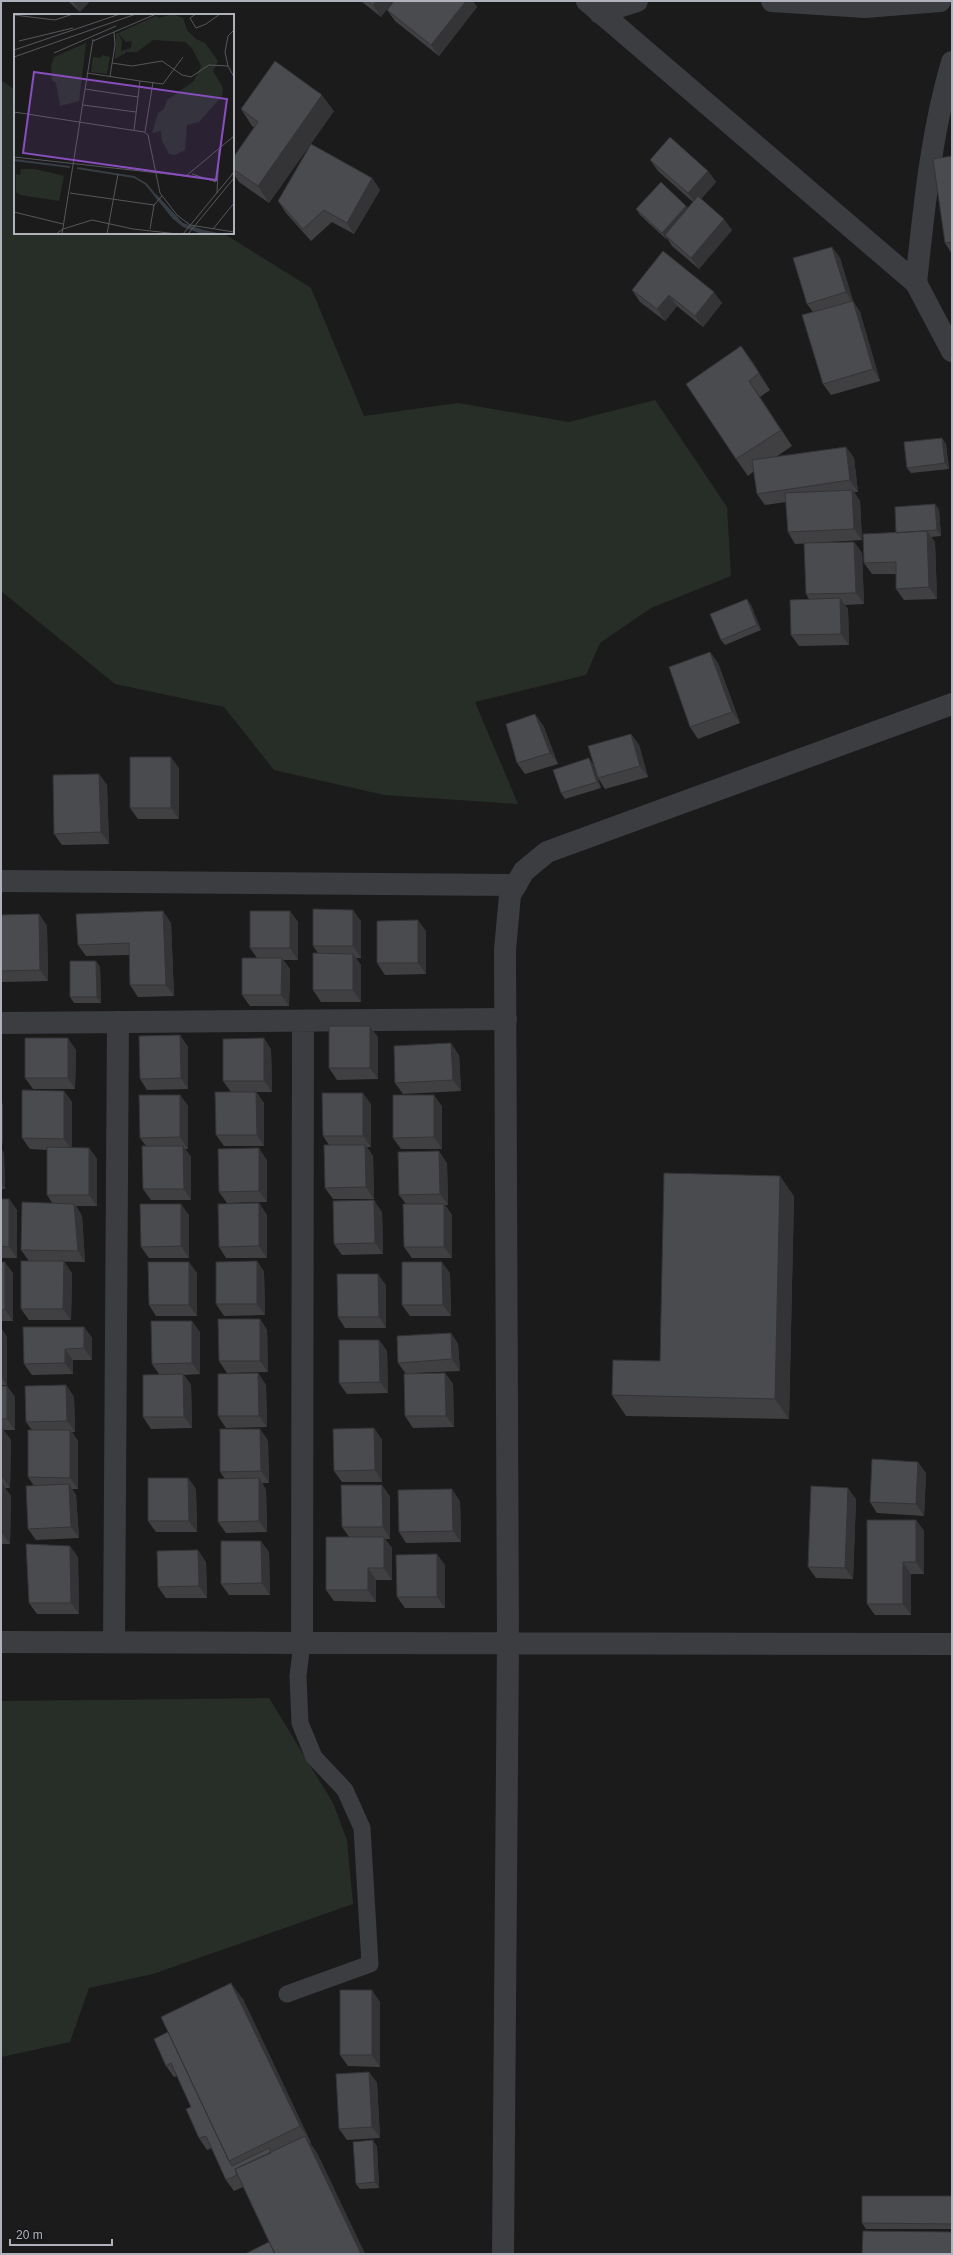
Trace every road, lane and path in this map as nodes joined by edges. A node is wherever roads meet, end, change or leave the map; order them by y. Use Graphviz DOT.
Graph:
graph roads {
  1 [pos="637,1"];
  2 [pos="772,1"];
  3 [pos="940,1"];
  4 [pos="593,7"];
  5 [pos="952,62"];
  6 [pos="916,283"];
  7 [pos="952,351"];
  8 [pos="952,704"];
  9 [pos="1,881"];
  10 [pos="516,885"];
  11 [pos="506,1019"];
  12 [pos="303,1021"];
  13 [pos="118,1022"];
  14 [pos="1,1023"];
  15 [pos="1,1642"];
  16 [pos="114,1642"];
  17 [pos="302,1643"];
  18 [pos="508,1643"];
  19 [pos="952,1644"];
  20 [pos="287,1994"];
  21 [pos="503,2254"];
  1 -- 4 [label="street"];
  2 -- 3 [label="street"];
  4 -- 6 [label="street"];
  5 -- 6 [label="street"];
  6 -- 7 [label="street"];
  8 -- 10 [label="street"];
  9 -- 10 [label="street"];
  10 -- 11 [label="street"];
  11 -- 12 [label="street"];
  11 -- 18 [label="street"];
  12 -- 13 [label="street"];
  12 -- 17 [label="street"];
  13 -- 14 [label="street"];
  13 -- 16 [label="street"];
  15 -- 16 [label="street"];
  16 -- 17 [label="street"];
  17 -- 18 [label="street"];
  17 -- 20 [label="lane"];
  18 -- 19 [label="street"];
  18 -- 21 [label="street"];
}
